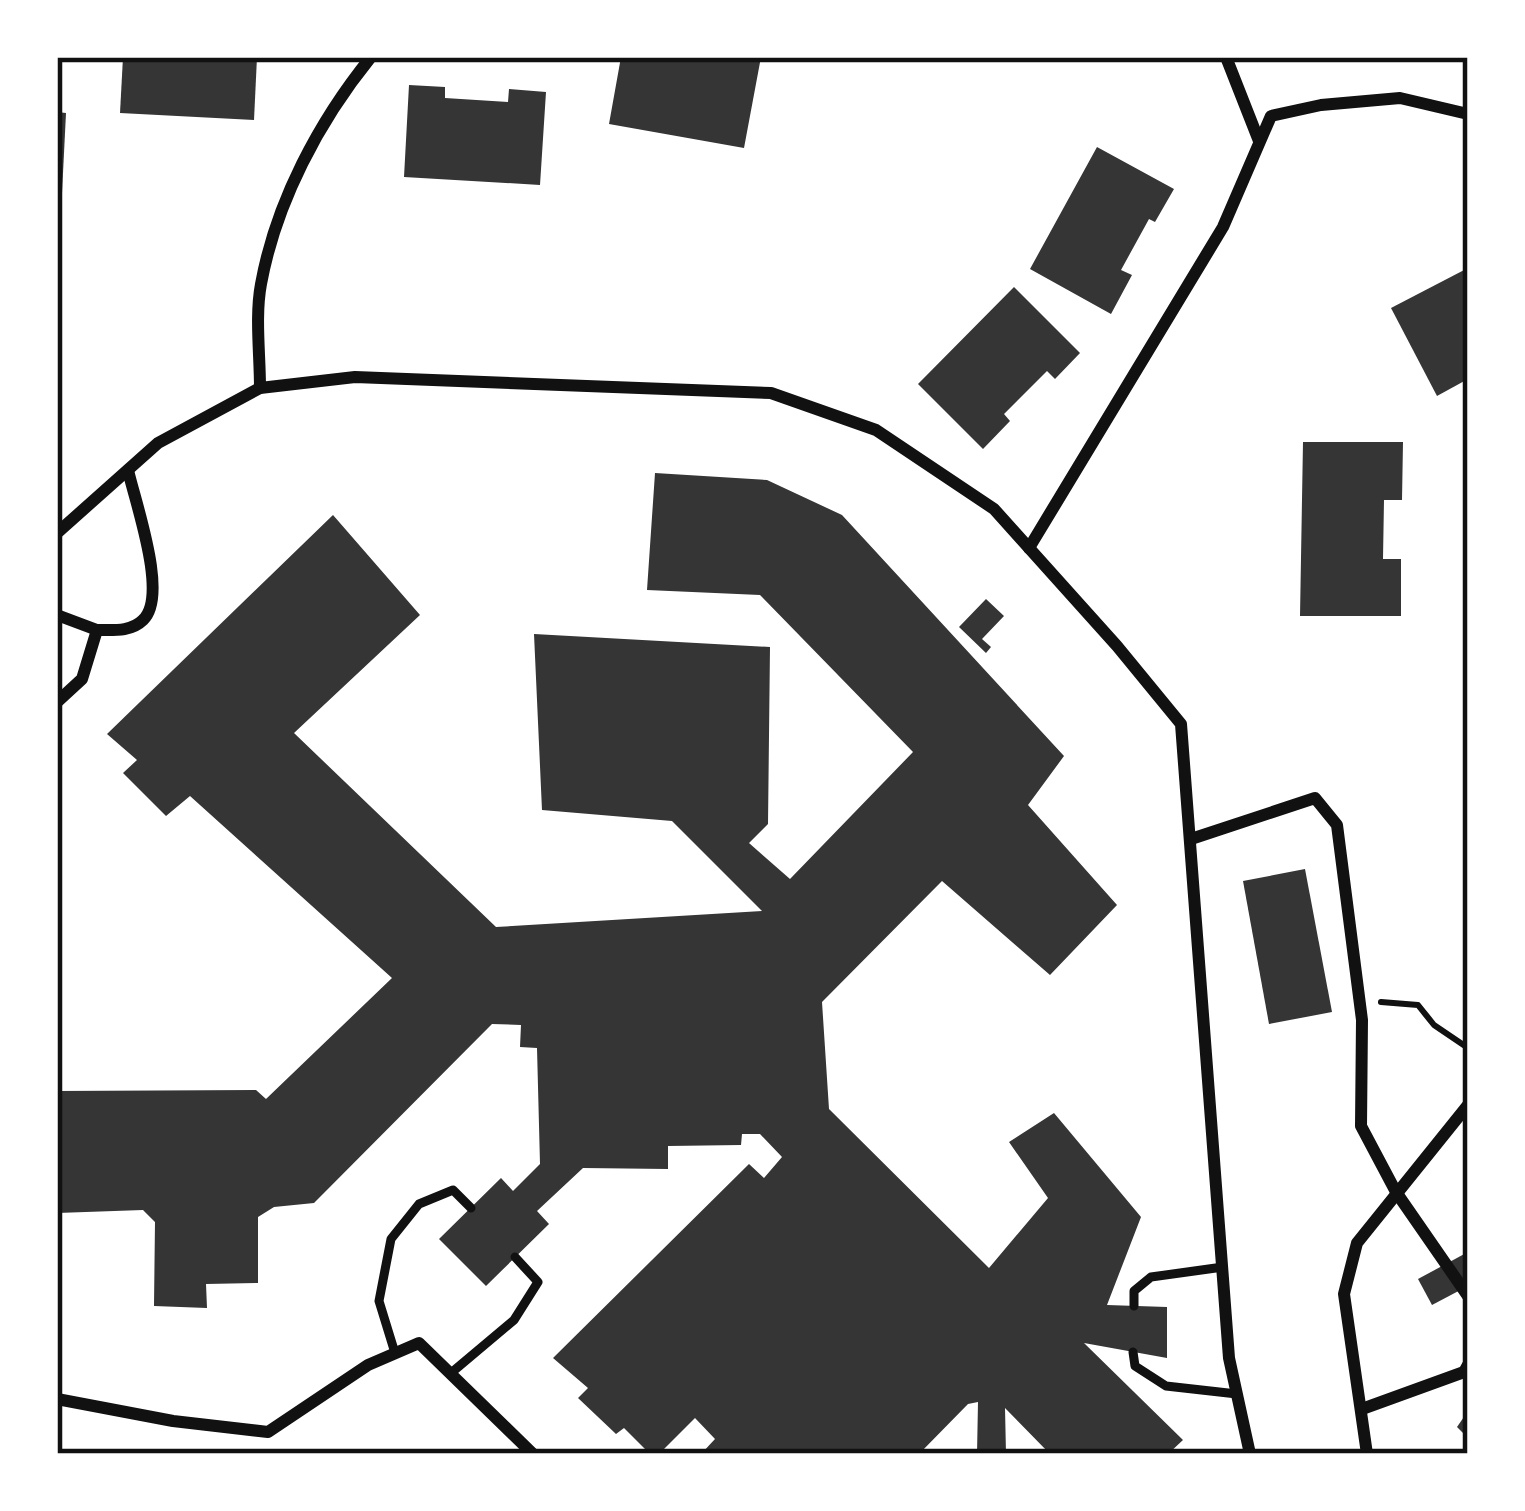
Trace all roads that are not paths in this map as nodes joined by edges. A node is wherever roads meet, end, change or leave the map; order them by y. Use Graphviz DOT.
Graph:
graph roads {
  1 [pos="371,57"];
  2 [pos="1226,57"];
  3 [pos="1468,114"];
  4 [pos="1259,141"];
  5 [pos="260,388"];
  6 [pos="128,470"];
  7 [pos="57,533"];
  8 [pos="1029,548"];
  9 [pos="57,615"];
  10 [pos="97,630"];
  11 [pos="57,702"];
  12 [pos="1191,838"];
  13 [pos="1468,1105"];
  14 [pos="1396,1192"];
  15 [pos="471,1208"];
  16 [pos="515,1257"];
  17 [pos="1223,1267"];
  18 [pos="1468,1296"];
  19 [pos="1135,1306"];
  20 [pos="1133,1352"];
  21 [pos="395,1353"];
  22 [pos="1468,1364"];
  23 [pos="451,1373"];
  24 [pos="1237,1394"];
  25 [pos="57,1399"];
  26 [pos="1362,1409"];
  27 [pos="533,1454"];
  28 [pos="1250,1454"];
  29 [pos="1366,1454"];
  1 -- 5 [label="street"];
  2 -- 4 [label="street"];
  3 -- 4 [label="street"];
  4 -- 8 [label="street"];
  5 -- 6 [label="street"];
  5 -- 8 [label="street"];
  6 -- 7 [label="street"];
  6 -- 10 [label="street"];
  8 -- 12 [label="street"];
  9 -- 10 [label="street"];
  10 -- 11 [label="street"];
  12 -- 14 [label="street"];
  12 -- 17 [label="street"];
  13 -- 14 [label="street"];
  14 -- 18 [label="street"];
  14 -- 26 [label="street"];
  15 -- 21 [label="lane"];
  16 -- 23 [label="lane"];
  17 -- 19 [label="lane"];
  17 -- 24 [label="street"];
  20 -- 24 [label="lane"];
  21 -- 23 [label="street"];
  21 -- 25 [label="street"];
  22 -- 26 [label="street"];
  23 -- 27 [label="street"];
  24 -- 28 [label="street"];
  26 -- 29 [label="street"];
}
